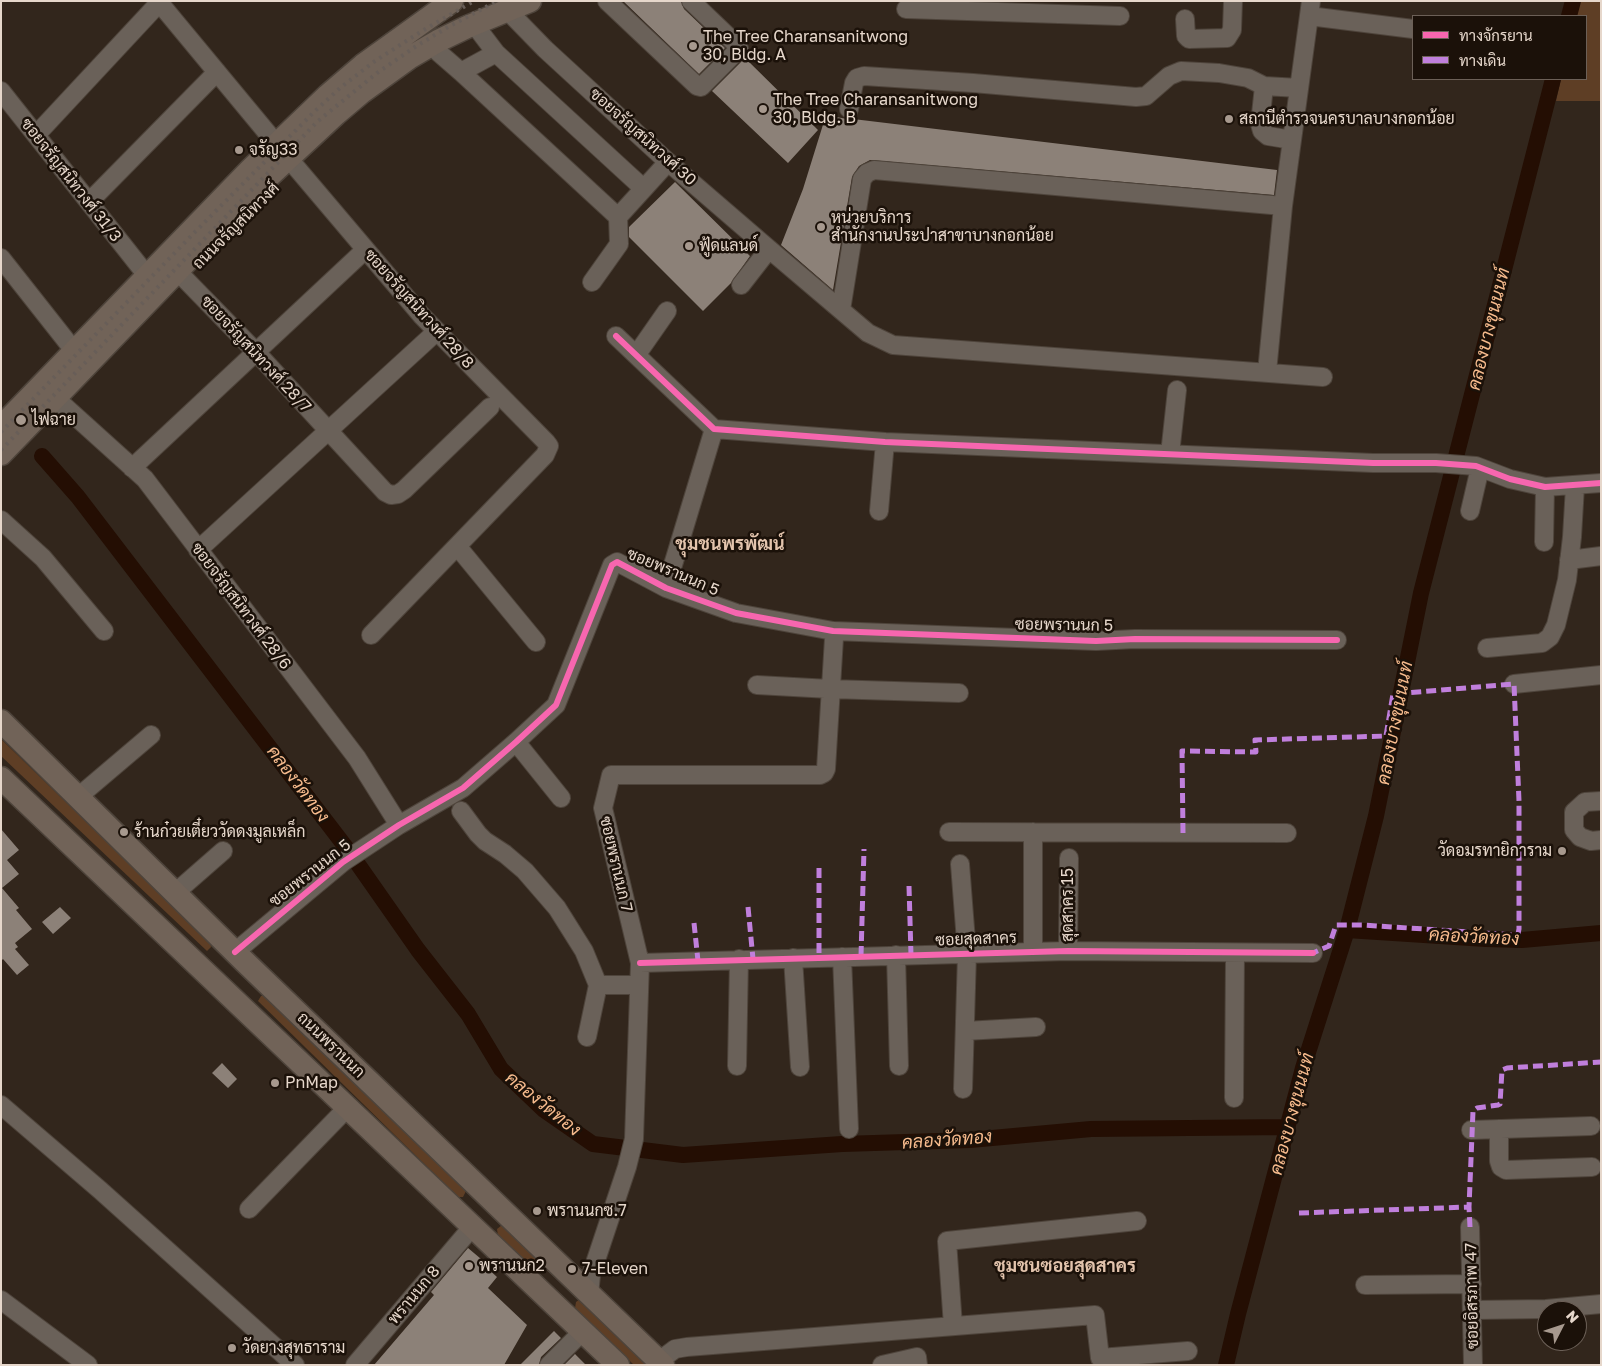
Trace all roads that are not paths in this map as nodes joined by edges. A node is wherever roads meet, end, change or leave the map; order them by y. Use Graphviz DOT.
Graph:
graph roads {
  1 [pos="446,1"];
  2 [pos="452,1"];
  3 [pos="530,1"];
  4 [pos="607,1"];
  5 [pos="692,1"];
  6 [pos="1233,1"];
  7 [pos="159,2"];
  8 [pos="1018,7"];
  9 [pos="1310,8"];
  10 [pos="906,9"];
  11 [pos="504,13"];
  12 [pos="1120,16"];
  13 [pos="1185,20"];
  14 [pos="477,28"];
  15 [pos="1412,30"];
  16 [pos="438,52"];
  17 [pos="496,53"];
  18 [pos="217,72"];
  19 [pos="462,72"];
  20 [pos="1264,86"];
  21 [pos="1299,88"];
  22 [pos="1,92"];
  23 [pos="849,108"];
  24 [pos="36,135"];
  25 [pos="269,135"];
  26 [pos="1292,140"];
  27 [pos="668,162"];
  28 [pos="295,166"];
  29 [pos="643,188"];
  30 [pos="89,202"];
  31 [pos="1283,206"];
  32 [pos="618,217"];
  33 [pos="366,250"];
  34 [pos="775,254"];
  35 [pos="1,258"];
  36 [pos="141,268"];
  37 [pos="184,278"];
  38 [pos="592,282"];
  39 [pos="741,285"];
  40 [pos="841,310"];
  41 [pos="667,311"];
  42 [pos="436,332"];
  43 [pos="616,336"];
  44 [pos="68,343"];
  45 [pos="256,352"];
  46 [pos="637,354"];
  47 [pos="1267,372"];
  48 [pos="1323,376"];
  49 [pos="1177,390"];
  50 [pos="63,405"];
  51 [pos="490,407"];
  52 [pos="1,412"];
  53 [pos="1,428"];
  54 [pos="714,430"];
  55 [pos="328,431"];
  56 [pos="885,442"];
  57 [pos="1,454"];
  58 [pos="1170,454"];
  59 [pos="1478,467"];
  60 [pos="132,468"];
  61 [pos="1,469"];
  62 [pos="1601,483"];
  63 [pos="1574,486"];
  64 [pos="1545,487"];
  65 [pos="879,511"];
  66 [pos="1470,511"];
  67 [pos="1,520"];
  68 [pos="1544,542"];
  69 [pos="457,546"];
  70 [pos="198,550"];
  71 [pos="1601,556"];
  72 [pos="1569,560"];
  73 [pos="666,588"];
  74 [pos="104,631"];
  75 [pos="371,634"];
  76 [pos="834,638"];
  77 [pos="1337,640"];
  78 [pos="536,642"];
  79 [pos="1487,648"];
  80 [pos="1601,675"];
  81 [pos="1514,684"];
  82 [pos="757,685"];
  83 [pos="830,689"];
  84 [pos="959,693"];
  85 [pos="1,721"];
  86 [pos="151,735"];
  87 [pos="516,742"];
  88 [pos="1,778"];
  89 [pos="78,797"];
  90 [pos="561,798"];
  91 [pos="1601,801"];
  92 [pos="461,810"];
  93 [pos="400,825"];
  94 [pos="949,832"];
  95 [pos="1033,832"];
  96 [pos="1287,833"];
  97 [pos="1601,840"];
  98 [pos="223,851"];
  99 [pos="1068,858"];
  100 [pos="960,864"];
  101 [pos="175,893"];
  102 [pos="1068,950"];
  103 [pos="235,952"];
  104 [pos="1033,952"];
  105 [pos="1235,953"];
  106 [pos="967,954"];
  107 [pos="1313,954"];
  108 [pos="896,955"];
  109 [pos="842,957"];
  110 [pos="793,958"];
  111 [pos="739,959"];
  112 [pos="640,962"];
  113 [pos="598,986"];
  114 [pos="639,986"];
  115 [pos="1036,1027"];
  116 [pos="965,1031"];
  117 [pos="588,1037"];
  118 [pos="737,1066"];
  119 [pos="899,1066"];
  120 [pos="800,1067"];
  121 [pos="964,1089"];
  122 [pos="1234,1098"];
  123 [pos="1,1105"];
  124 [pos="348,1107"];
  125 [pos="1591,1126"];
  126 [pos="849,1129"];
  127 [pos="1499,1129"];
  128 [pos="1472,1130"];
  129 [pos="1592,1167"];
  130 [pos="474,1183"];
  131 [pos="249,1209"];
  132 [pos="465,1218"];
  133 [pos="1137,1221"];
  134 [pos="517,1225"];
  135 [pos="1470,1227"];
  136 [pos="500,1252"];
  137 [pos="1472,1284"];
  138 [pos="1365,1285"];
  139 [pos="589,1295"];
  140 [pos="1,1300"];
  141 [pos="1601,1304"];
  142 [pos="1472,1310"];
  143 [pos="953,1326"];
  144 [pos="580,1328"];
  145 [pos="1188,1351"];
  146 [pos="661,1363"];
  147 [pos="88,1365"];
  148 [pos="295,1365"];
  149 [pos="355,1365"];
  150 [pos="549,1365"];
  151 [pos="618,1365"];
  152 [pos="882,1365"];
  153 [pos="918,1365"];
  154 [pos="1473,1365"];
  1 -- 25 [label="main road"];
  2 -- 53 [label="main road, ถนนจรัญสนิทวงศ์"];
  3 -- 11 [label="main road, ถนนจรัญสนิทวงศ์"];
  4 -- 5 [label="street"];
  6 -- 13 [label="street"];
  7 -- 18 [label="street"];
  7 -- 24 [label="street"];
  8 -- 10 [label="street"];
  8 -- 12 [label="street"];
  9 -- 15 [label="street"];
  9 -- 21 [label="street"];
  11 -- 14 [label="main road, ถนนจรัญสนิทวงศ์"];
  11 -- 27 [label="street, ซอยจรัญสนิทวงศ์ 30"];
  11 -- 57 [label="main road, ถนนจรัญสนิทวงศ์"];
  14 -- 16 [label="main road, ถนนจรัญสนิทวงศ์"];
  14 -- 17 [label="street"];
  16 -- 19 [label="street"];
  16 -- 28 [label="main road, ถนนจรัญสนิทวงศ์"];
  17 -- 19 [label="street"];
  17 -- 29 [label="street"];
  18 -- 25 [label="street"];
  18 -- 30 [label="street"];
  19 -- 32 [label="street"];
  20 -- 21 [label="street"];
  20 -- 23 [label="street"];
  20 -- 26 [label="street"];
  21 -- 26 [label="street"];
  22 -- 24 [label="street, ซอยจรัญสนิทวงศ์ 31/3"];
  24 -- 30 [label="street, ซอยจรัญสนิทวงศ์ 31/3"];
  25 -- 36 [label="main road"];
  26 -- 31 [label="street"];
  27 -- 29 [label="street"];
  27 -- 34 [label="street, ซอยจรัญสนิทวงศ์ 30"];
  28 -- 33 [label="street, ซอยจรัญสนิทวงศ์ 28/8"];
  28 -- 37 [label="main road, ถนนจรัญสนิทวงศ์"];
  29 -- 32 [label="street"];
  30 -- 36 [label="street, ซอยจรัญสนิทวงศ์ 31/3"];
  31 -- 40 [label="street"];
  31 -- 47 [label="street"];
  32 -- 38 [label="street"];
  33 -- 42 [label="street, ซอยจรัญสนิทวงศ์ 28/8"];
  33 -- 45 [label="street"];
  34 -- 39 [label="street"];
  34 -- 40 [label="street, ซอยจรัญสนิทวงศ์ 30"];
  35 -- 44 [label="street"];
  36 -- 44 [label="main road"];
  37 -- 45 [label="street, ซอยจรัญสนิทวงศ์ 28/7"];
  37 -- 50 [label="main road, ถนนจรัญสนิทวงศ์"];
  40 -- 47 [label="street, ซอยจรัญสนิทวงศ์ 30"];
  41 -- 46 [label="street"];
  42 -- 55 [label="street"];
  42 -- 69 [label="street, ซอยจรัญสนิทวงศ์ 28/8"];
  43 -- 46 [label="street"];
  44 -- 52 [label="main road"];
  45 -- 55 [label="street, ซอยจรัญสนิทวงศ์ 28/7"];
  45 -- 60 [label="street"];
  46 -- 54 [label="street"];
  47 -- 48 [label="street, ซอยจรัญสนิทวงศ์ 30"];
  49 -- 58 [label="street"];
  50 -- 60 [label="street, ซอยจรัญสนิทวงศ์ 28/6"];
  50 -- 61 [label="main road, ถนนจรัญสนิทวงศ์"];
  51 -- 55 [label="street, ซอยจรัญสนิทวงศ์ 28/7"];
  54 -- 56 [label="street"];
  54 -- 73 [label="street"];
  55 -- 70 [label="street"];
  56 -- 58 [label="street"];
  56 -- 65 [label="street"];
  58 -- 59 [label="street"];
  59 -- 64 [label="street"];
  59 -- 66 [label="street"];
  60 -- 70 [label="street, ซอยจรัญสนิทวงศ์ 28/6"];
  62 -- 63 [label="street"];
  63 -- 64 [label="street"];
  63 -- 72 [label="street"];
  64 -- 68 [label="street"];
  67 -- 74 [label="street"];
  69 -- 75 [label="street"];
  69 -- 78 [label="street"];
  70 -- 93 [label="street, ซอยจรัญสนิทวงศ์ 28/6"];
  71 -- 72 [label="street"];
  72 -- 79 [label="street"];
  73 -- 77 [label="street, ซอยพรานนก 5"];
  73 -- 87 [label="street, ซอยพรานนก 5"];
  76 -- 83 [label="street, ซอยพรานนก 7"];
  80 -- 81 [label="street"];
  82 -- 83 [label="street"];
  83 -- 84 [label="street"];
  83 -- 112 [label="street, ซอยพรานนก 7"];
  85 -- 89 [label="main road, ถนนพรานนก"];
  86 -- 89 [label="street"];
  87 -- 90 [label="street"];
  87 -- 93 [label="street, ซอยพรานนก 5"];
  88 -- 124 [label="main road, ถนนพรานนก"];
  89 -- 101 [label="main road, ถนนพรานนก"];
  91 -- 97 [label="street"];
  92 -- 113 [label="street"];
  93 -- 103 [label="street, ซอยพรานนก 5"];
  94 -- 95 [label="street"];
  95 -- 96 [label="street"];
  95 -- 104 [label="street"];
  98 -- 101 [label="street"];
  99 -- 102 [label="street, สุดสาคร 15"];
  100 -- 106 [label="street"];
  101 -- 103 [label="main road, ถนนพรานนก"];
  102 -- 104 [label="street, ซอยสุดสาคร"];
  102 -- 105 [label="street, ซอยสุดสาคร"];
  103 -- 130 [label="main road, ถนนพรานนก"];
  104 -- 106 [label="street, ซอยสุดสาคร"];
  105 -- 107 [label="street, ซอยสุดสาคร"];
  105 -- 122 [label="street"];
  106 -- 108 [label="street, ซอยสุดสาคร"];
  106 -- 116 [label="street"];
  108 -- 109 [label="street, ซอยสุดสาคร"];
  108 -- 119 [label="street"];
  109 -- 110 [label="street, ซอยสุดสาคร"];
  109 -- 126 [label="street"];
  110 -- 111 [label="street, ซอยสุดสาคร"];
  110 -- 120 [label="street"];
  111 -- 112 [label="street, ซอยสุดสาคร"];
  111 -- 118 [label="street"];
  112 -- 114 [label="street, ซอยพรานนก 7"];
  113 -- 114 [label="street"];
  113 -- 117 [label="street"];
  114 -- 139 [label="street, ซอยพรานนก 7"];
  115 -- 116 [label="street"];
  116 -- 121 [label="street"];
  123 -- 148 [label="street"];
  124 -- 131 [label="street"];
  124 -- 132 [label="main road, ถนนพรานนก"];
  125 -- 127 [label="street"];
  127 -- 128 [label="street"];
  127 -- 129 [label="street"];
  130 -- 132 [label="main road"];
  130 -- 134 [label="main road, ถนนพรานนก"];
  132 -- 136 [label="main road, ถนนพรานนก"];
  132 -- 149 [label="street, พรานนก 8"];
  133 -- 143 [label="street"];
  134 -- 136 [label="main road"];
  134 -- 139 [label="main road, ถนนพรานนก"];
  135 -- 137 [label="street, ซอยอิสรภาพ 47"];
  136 -- 144 [label="main road, ถนนพรานนก"];
  137 -- 138 [label="street"];
  137 -- 142 [label="street, ซอยอิสรภาพ 47"];
  139 -- 144 [label="main road"];
  139 -- 146 [label="main road, ถนนพรานนก"];
  140 -- 147 [label="street"];
  141 -- 142 [label="street"];
  142 -- 154 [label="street, ซอยอิสรภาพ 47"];
  143 -- 145 [label="street"];
  143 -- 146 [label="street"];
  144 -- 150 [label="street"];
  144 -- 151 [label="main road, ถนนพรานนก"];
  152 -- 153 [label="street"];
}
